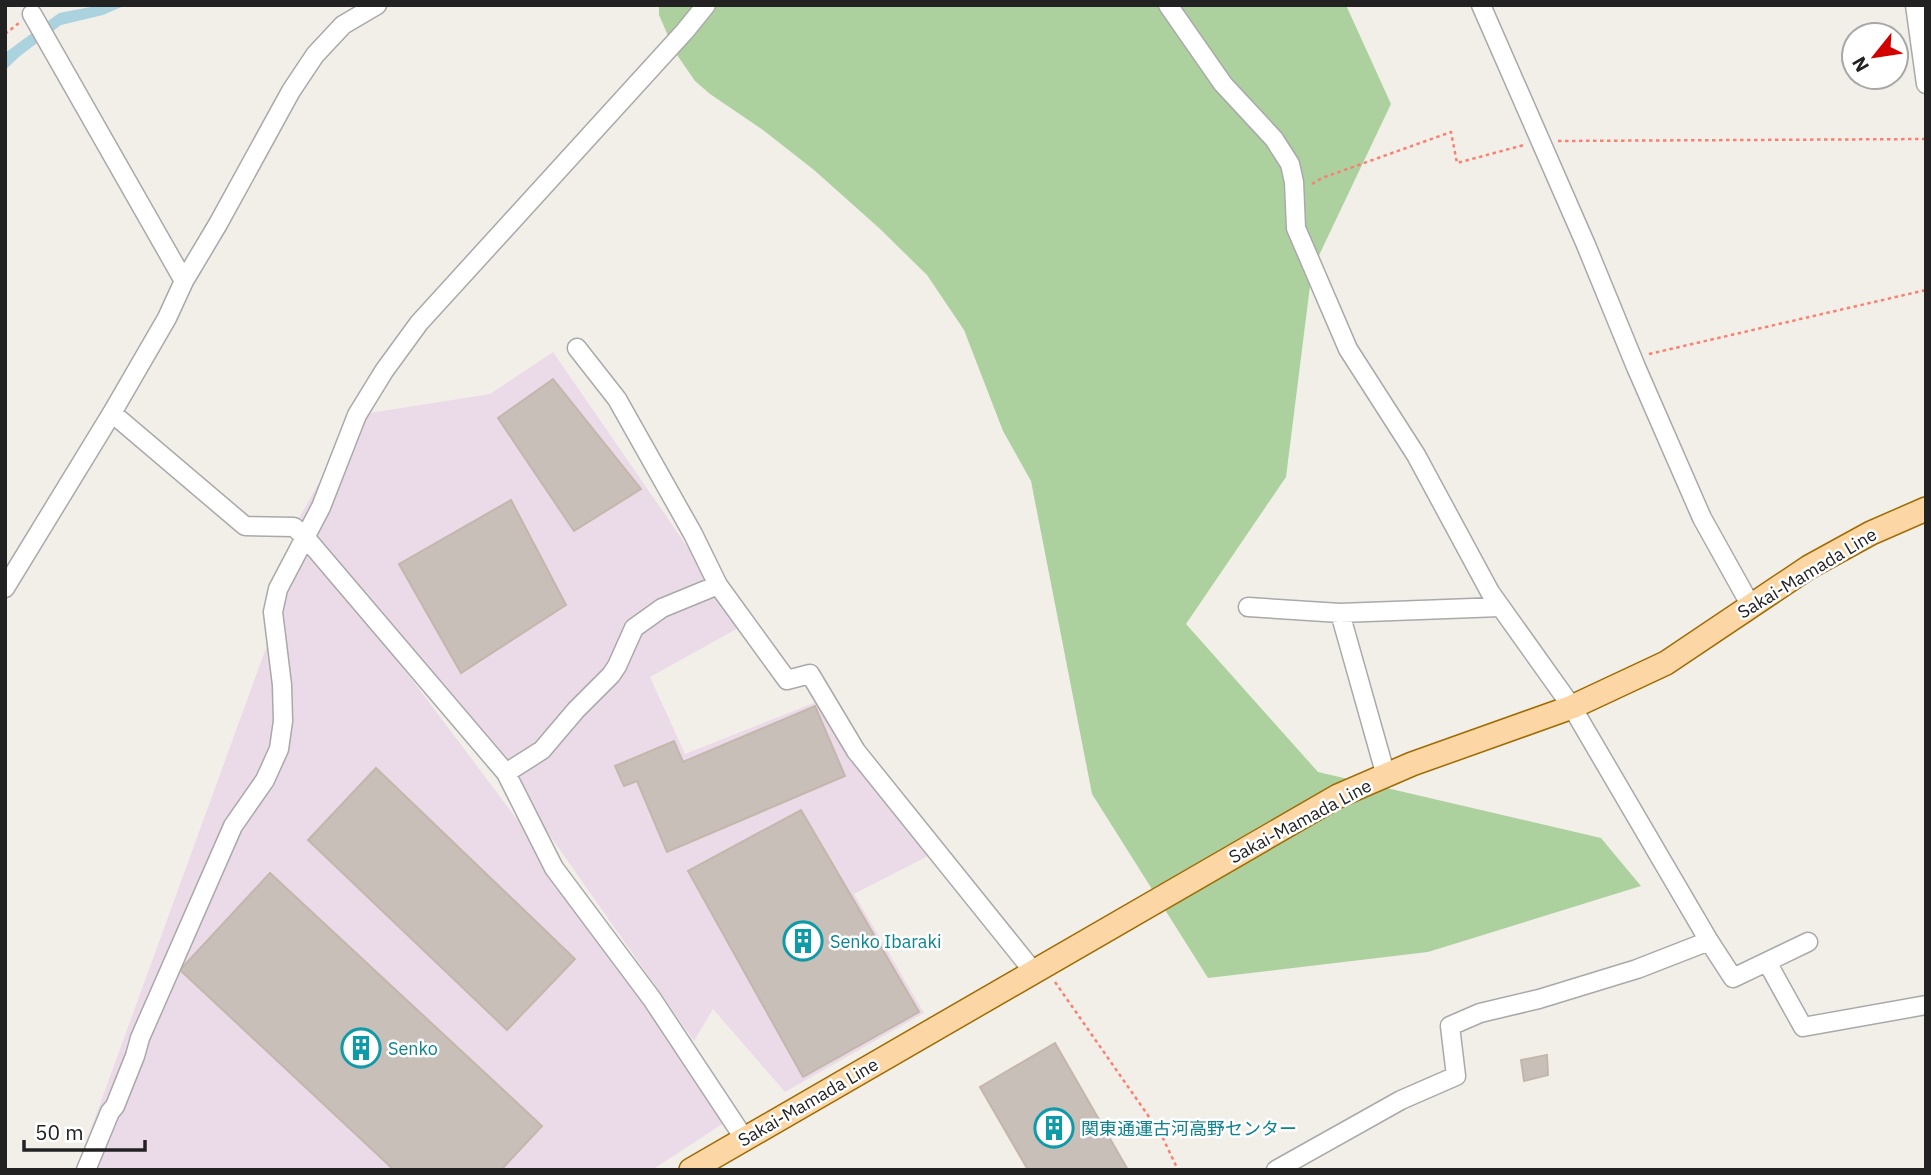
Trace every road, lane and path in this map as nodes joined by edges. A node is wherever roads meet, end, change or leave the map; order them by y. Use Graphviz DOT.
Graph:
graph roads {
  1 [pos="377,5"];
  2 [pos="706,5"];
  3 [pos="1168,5"];
  4 [pos="1481,5"];
  5 [pos="1915,5"];
  6 [pos="32,14"];
  7 [pos="1926,83"];
  8 [pos="1926,139"];
  9 [pos="1541,141"];
  10 [pos="1294,193"];
  11 [pos="184,281"];
  12 [pos="1926,290"];
  13 [pos="577,348"];
  14 [pos="1633,358"];
  15 [pos="112,413"];
  16 [pos="1926,509"];
  17 [pos="306,538"];
  18 [pos="719,584"];
  19 [pos="5,588"];
  20 [pos="1751,606"];
  21 [pos="1248,607"];
  22 [pos="1500,607"];
  23 [pos="1340,613"];
  24 [pos="1572,707"];
  25 [pos="506,773"];
  26 [pos="1386,776"];
  27 [pos="1709,941"];
  28 [pos="1808,942"];
  29 [pos="1767,962"];
  30 [pos="1038,968"];
  31 [pos="1926,1005"];
  32 [pos="744,1139"];
  33 [pos="86,1170"];
  34 [pos="691,1170"];
  35 [pos="1178,1170"];
  36 [pos="1276,1170"];
  1 -- 11 [label="street"];
  2 -- 17 [label="street"];
  3 -- 10 [label="street"];
  4 -- 9 [label="street"];
  5 -- 7 [label="street"];
  6 -- 11 [label="street"];
  8 -- 9 [label="path"];
  9 -- 10 [label="path"];
  9 -- 14 [label="street"];
  10 -- 22 [label="street"];
  11 -- 15 [label="street"];
  12 -- 14 [label="path"];
  13 -- 18 [label="street"];
  14 -- 20 [label="street"];
  15 -- 17 [label="street"];
  15 -- 19 [label="street"];
  16 -- 20 [label="main road, Sakai-Mamada Line"];
  17 -- 25 [label="street"];
  17 -- 33 [label="street"];
  18 -- 25 [label="street"];
  18 -- 30 [label="street"];
  20 -- 24 [label="main road, Sakai-Mamada Line"];
  21 -- 23 [label="street"];
  22 -- 23 [label="street"];
  22 -- 24 [label="street"];
  23 -- 26 [label="street"];
  24 -- 26 [label="main road, Sakai-Mamada Line"];
  24 -- 27 [label="street"];
  25 -- 32 [label="street"];
  26 -- 30 [label="main road, Sakai-Mamada Line"];
  27 -- 29 [label="street"];
  27 -- 36 [label="street"];
  28 -- 29 [label="street"];
  29 -- 31 [label="street"];
  30 -- 32 [label="main road, Sakai-Mamada Line"];
  30 -- 35 [label="path"];
  32 -- 34 [label="main road, Sakai-Mamada Line"];
}
